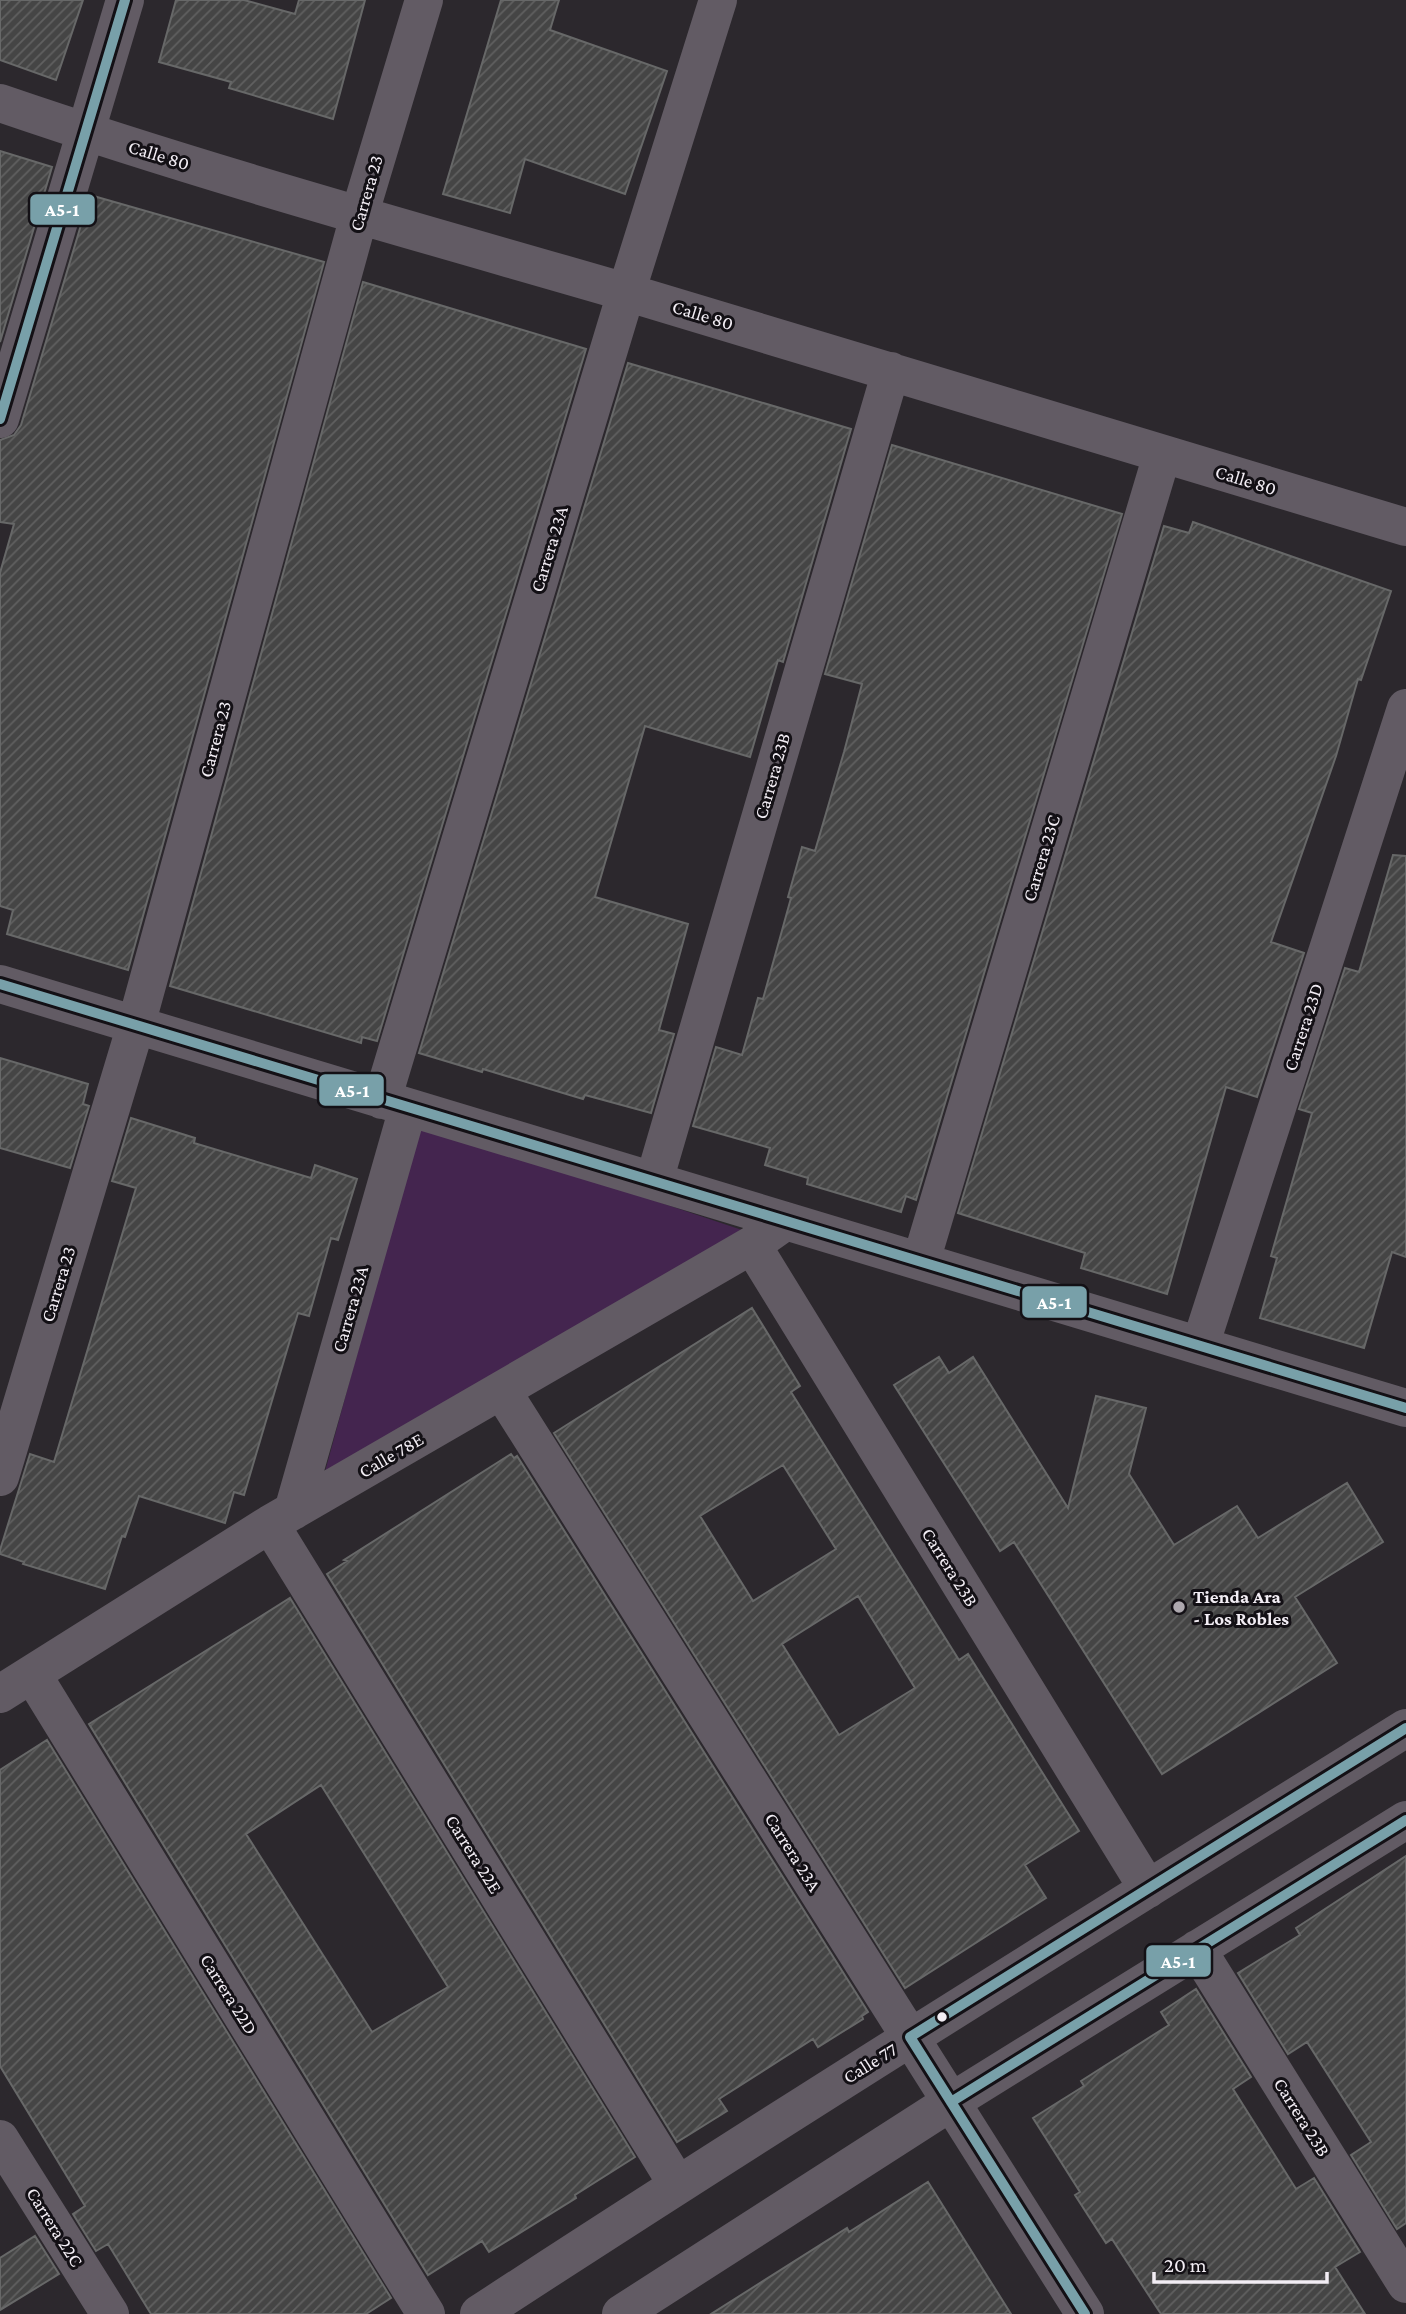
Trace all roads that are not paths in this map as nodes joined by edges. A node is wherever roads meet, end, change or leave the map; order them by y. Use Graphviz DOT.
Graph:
graph roads {
  1 [pos="125,0"];
  2 [pos="424,0"];
  3 [pos="718,0"];
  4 [pos="0,103"];
  5 [pos="85,132"];
  6 [pos="359,216"];
  7 [pos="626,293"];
  8 [pos="891,371"];
  9 [pos="0,419"];
  10 [pos="1162,455"];
  11 [pos="1406,527"];
  12 [pos="1406,708"];
  13 [pos="0,984"];
  14 [pos="136,1025"];
  15 [pos="395,1104"];
  16 [pos="654,1181"];
  17 [pos="786,1221"];
  18 [pos="752,1245"];
  19 [pos="921,1261"];
  20 [pos="1200,1346"];
  21 [pos="502,1391"];
  22 [pos="1406,1408"];
  23 [pos="0,1477"];
  24 [pos="281,1517"];
  25 [pos="32,1674"];
  26 [pos="0,1694"];
  27 [pos="1406,1728"];
  28 [pos="1406,1821"];
  29 [pos="1148,1889"];
  30 [pos="1197,1949"];
  31 [pos="910,2037"];
  32 [pos="951,2102"];
  33 [pos="0,2139"];
  34 [pos="677,2185"];
  35 [pos="1406,2284"];
  36 [pos="110,2314"];
  37 [pos="426,2314"];
  38 [pos="480,2314"];
  39 [pos="621,2314"];
  40 [pos="1085,2314"];
  1 -- 5 [label="street"];
  2 -- 6 [label="street, Carrera 23"];
  3 -- 7 [label="street, Carrera 23A"];
  4 -- 5 [label="street, Calle 80"];
  5 -- 6 [label="street, Calle 80"];
  5 -- 9 [label="street"];
  6 -- 7 [label="street, Calle 80"];
  6 -- 14 [label="street, Carrera 23"];
  7 -- 8 [label="street, Calle 80"];
  7 -- 15 [label="street, Carrera 23A"];
  8 -- 10 [label="street, Calle 80"];
  8 -- 16 [label="street, Carrera 23B"];
  10 -- 11 [label="street, Calle 80"];
  10 -- 19 [label="street, Carrera 23C"];
  12 -- 20 [label="street, Carrera 23D"];
  13 -- 14 [label="street"];
  14 -- 15 [label="street"];
  14 -- 23 [label="street, Carrera 23"];
  15 -- 16 [label="street"];
  15 -- 24 [label="street, Carrera 23A"];
  16 -- 17 [label="street"];
  17 -- 18 [label="street, Calle 78E"];
  17 -- 19 [label="street"];
  18 -- 21 [label="street, Calle 78E"];
  18 -- 29 [label="street, Carrera 23B"];
  19 -- 20 [label="street"];
  20 -- 22 [label="street"];
  21 -- 24 [label="street, Calle 78E"];
  21 -- 31 [label="street, Carrera 23A"];
  24 -- 25 [label="street, Calle 78E"];
  24 -- 34 [label="street, Carrera 22E"];
  25 -- 26 [label="street, Calle 78E"];
  25 -- 37 [label="street, Carrera 22D"];
  27 -- 29 [label="street, Calle 77"];
  28 -- 30 [label="street"];
  29 -- 31 [label="street, Calle 77"];
  30 -- 32 [label="street"];
  30 -- 35 [label="street, Carrera 23B"];
  31 -- 32 [label="street, Carrera 23A"];
  31 -- 34 [label="street, Calle 77"];
  32 -- 39 [label="street"];
  32 -- 40 [label="street, Carrera 23A"];
  33 -- 36 [label="street, Carrera 22C"];
  34 -- 38 [label="street, Calle 77"];
}
